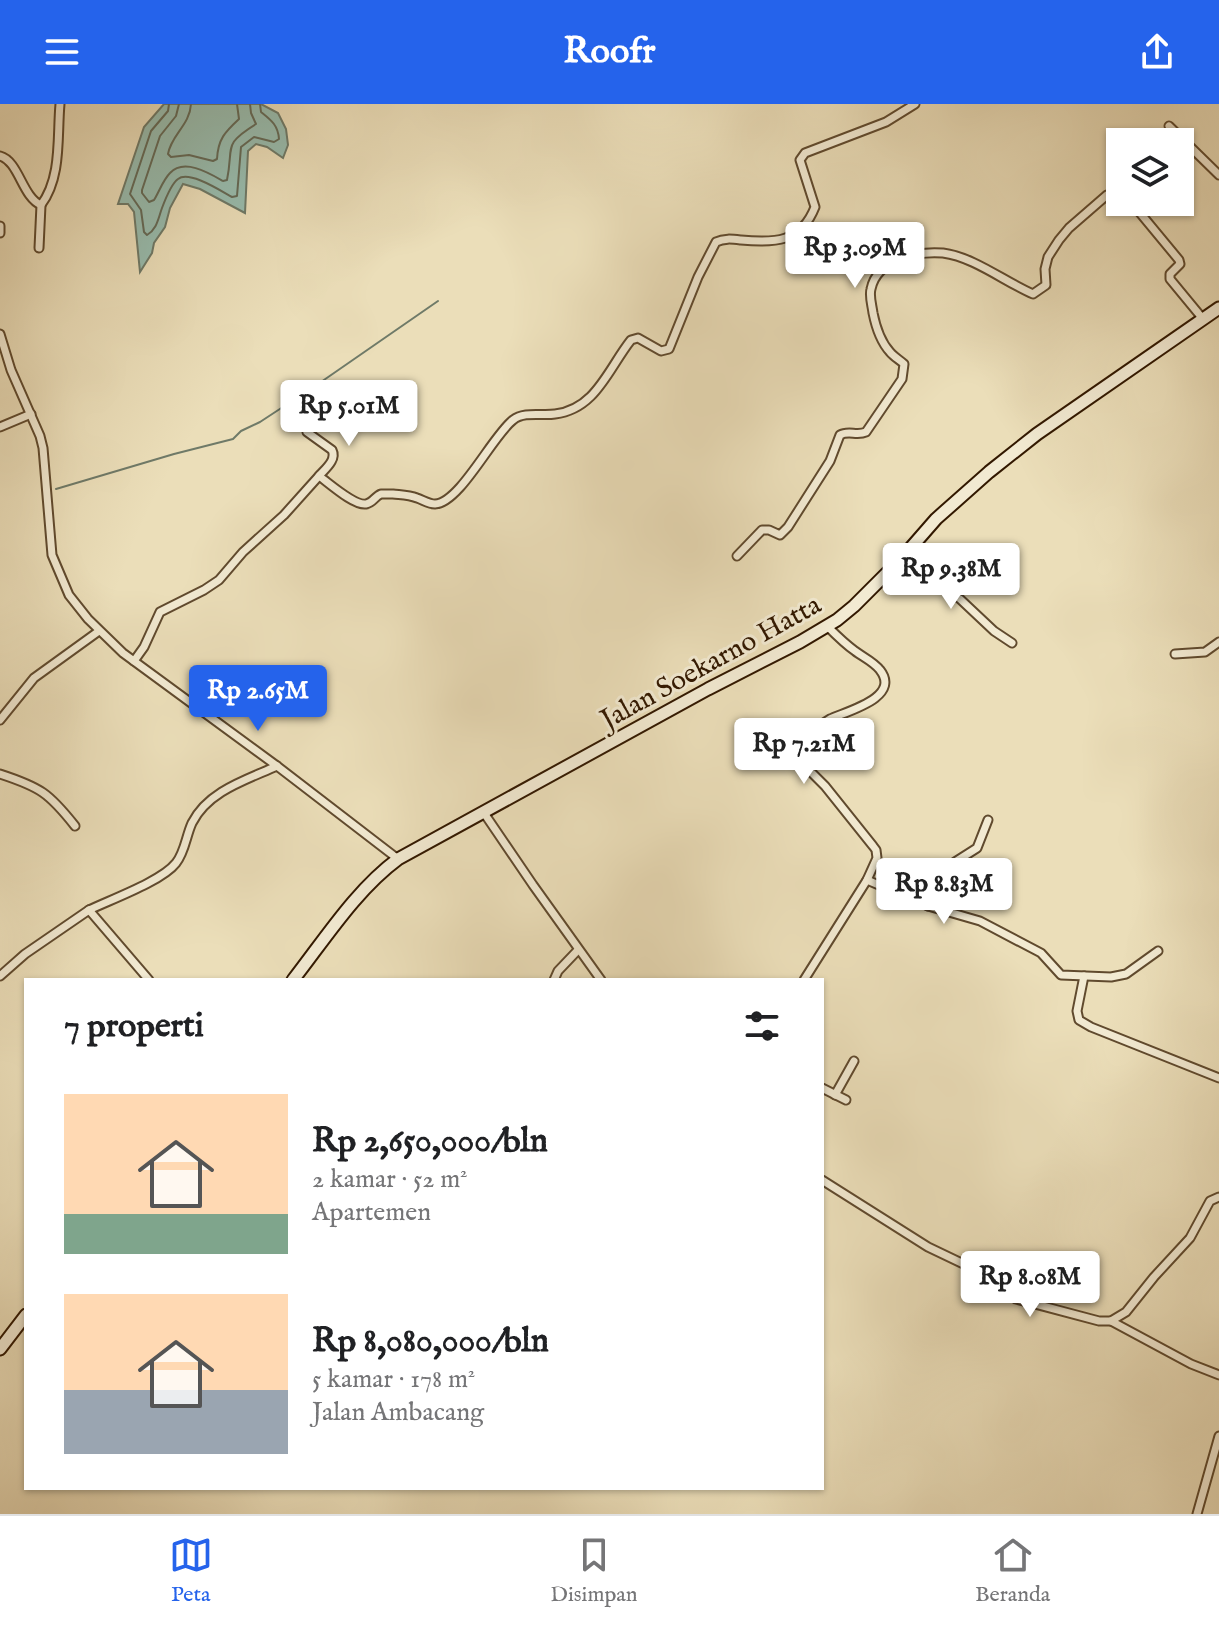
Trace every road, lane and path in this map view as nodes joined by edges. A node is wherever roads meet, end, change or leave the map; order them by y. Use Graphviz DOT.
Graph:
graph roads {
  1 [pos="60,104"];
  2 [pos="915,104"];
  3 [pos="1169,126"];
  4 [pos="0,156"];
  5 [pos="1219,175"];
  6 [pos="1106,196"];
  7 [pos="41,205"];
  8 [pos="1143,216"];
  9 [pos="0,226"];
  10 [pos="0,233"];
  11 [pos="39,248"];
  12 [pos="1219,308"];
  13 [pos="1203,319"];
  14 [pos="0,334"];
  15 [pos="31,414"];
  16 [pos="0,427"];
  17 [pos="307,432"];
  18 [pos="319,476"];
  19 [pos="737,556"];
  20 [pos="902,558"];
  21 [pos="827,626"];
  22 [pos="99,631"];
  23 [pos="1219,642"];
  24 [pos="1012,643"];
  25 [pos="1175,654"];
  26 [pos="134,661"];
  27 [pos="0,720"];
  28 [pos="277,766"];
  29 [pos="0,774"];
  30 [pos="484,813"];
  31 [pos="988,820"];
  32 [pos="75,826"];
  33 [pos="398,859"];
  34 [pos="867,880"];
  35 [pos="928,906"];
  36 [pos="89,910"];
  37 [pos="578,950"];
  38 [pos="1158,951"];
  39 [pos="0,976"];
  40 [pos="1084,976"];
  41 [pos="147,978"];
  42 [pos="295,978"];
  43 [pos="555,978"];
  44 [pos="599,978"];
  45 [pos="805,978"];
  46 [pos="854,1061"];
  47 [pos="1219,1078"];
  48 [pos="824,1089"];
  49 [pos="835,1095"];
  50 [pos="846,1100"];
  51 [pos="824,1181"];
  52 [pos="1219,1197"];
  53 [pos="24,1318"];
  54 [pos="1111,1321"];
  55 [pos="0,1349"];
  56 [pos="1219,1375"];
  57 [pos="1219,1436"];
  58 [pos="1197,1514"];
  1 -- 7 [label="street"];
  2 -- 18 [label="street"];
  3 -- 5 [label="street"];
  4 -- 7 [label="street"];
  6 -- 19 [label="street"];
  7 -- 11 [label="street"];
  8 -- 13 [label="street"];
  9 -- 10 [label="street"];
  12 -- 13 [label="street, Jalan Soekarno Hatta"];
  13 -- 20 [label="street, Jalan Soekarno Hatta"];
  14 -- 15 [label="street"];
  15 -- 16 [label="street"];
  15 -- 22 [label="street"];
  17 -- 18 [label="street"];
  18 -- 26 [label="street"];
  20 -- 21 [label="street, Jalan Soekarno Hatta"];
  20 -- 24 [label="street"];
  21 -- 30 [label="street, Jalan Soekarno Hatta"];
  21 -- 34 [label="street"];
  22 -- 26 [label="street"];
  22 -- 27 [label="street"];
  23 -- 25 [label="street"];
  26 -- 28 [label="street"];
  28 -- 33 [label="street"];
  28 -- 36 [label="street"];
  29 -- 32 [label="street"];
  30 -- 33 [label="street, Jalan Soekarno Hatta"];
  30 -- 37 [label="street"];
  31 -- 35 [label="street"];
  33 -- 42 [label="street, Jalan Soekarno Hatta"];
  34 -- 35 [label="street"];
  34 -- 45 [label="street"];
  35 -- 40 [label="street"];
  36 -- 39 [label="street"];
  36 -- 41 [label="street"];
  37 -- 43 [label="street"];
  37 -- 44 [label="street"];
  38 -- 40 [label="street"];
  40 -- 47 [label="street"];
  46 -- 49 [label="street"];
  48 -- 49 [label="street"];
  49 -- 50 [label="street"];
  51 -- 54 [label="street"];
  52 -- 54 [label="street"];
  53 -- 55 [label="street"];
  54 -- 56 [label="street"];
  57 -- 58 [label="street"];
}
